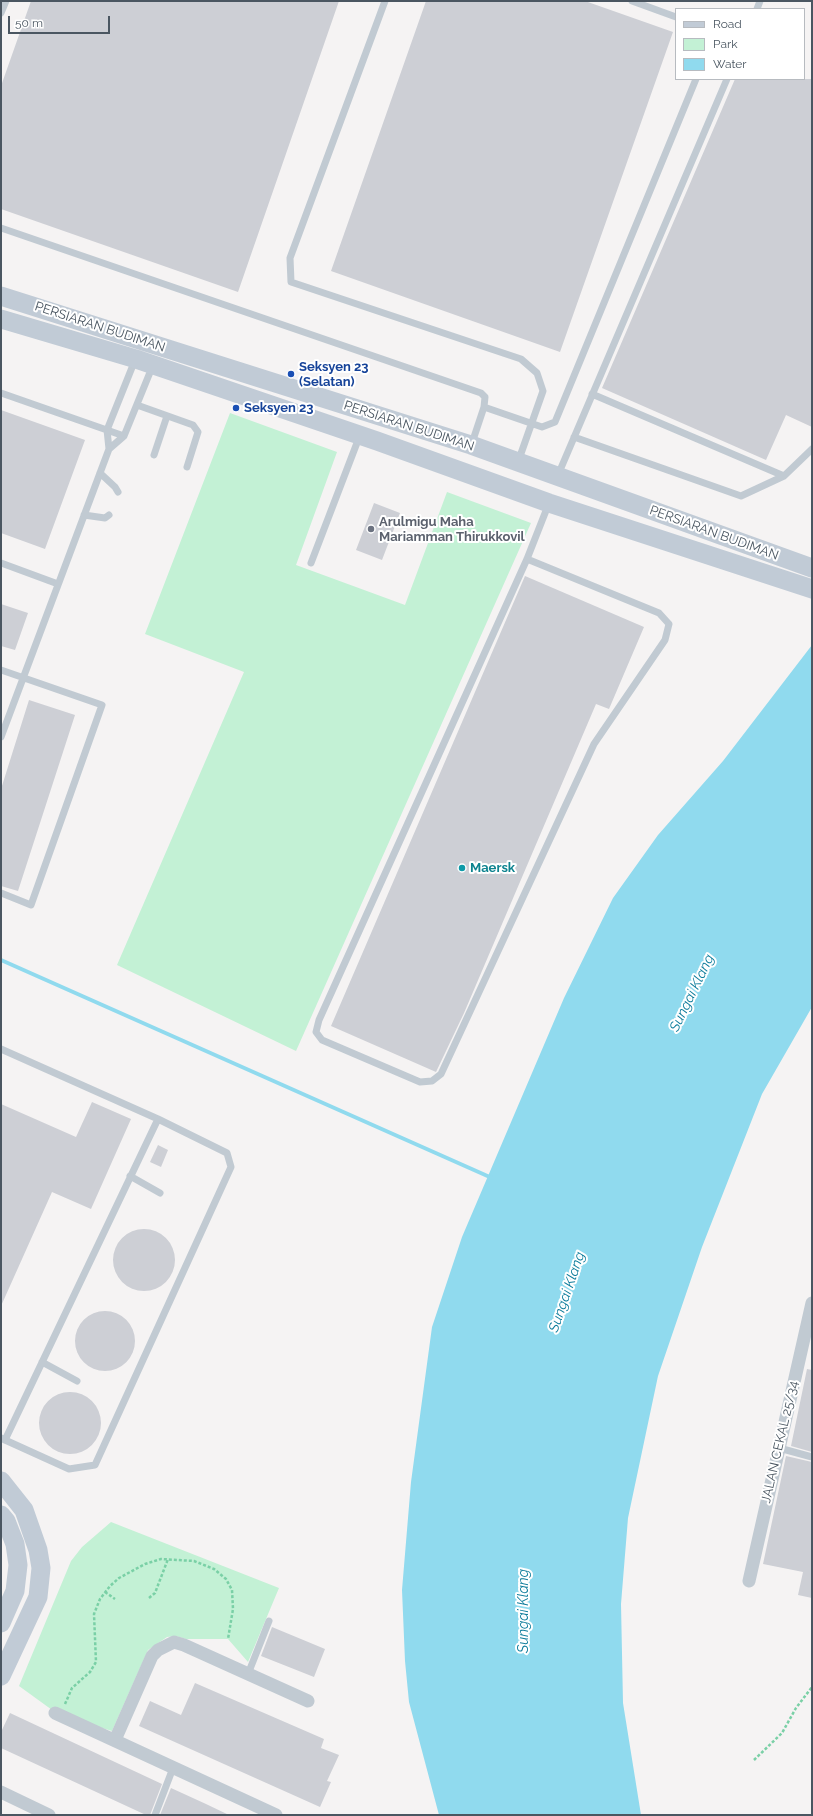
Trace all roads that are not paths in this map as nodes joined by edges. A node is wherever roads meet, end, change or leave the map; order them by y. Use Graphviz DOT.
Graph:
graph roads {
  1 [pos="6,1"];
  2 [pos="385,1"];
  3 [pos="632,1"];
  4 [pos="1,13"];
  5 [pos="675,17"];
  6 [pos="696,80"];
  7 [pos="727,80"];
  8 [pos="1,228"];
  9 [pos="1,296"];
  10 [pos="1,319"];
  11 [pos="136,359"];
  12 [pos="153,365"];
  13 [pos="1,393"];
  14 [pos="592,394"];
  15 [pos="137,405"];
  16 [pos="484,407"];
  17 [pos="167,416"];
  18 [pos="531,424"];
  19 [pos="107,430"];
  20 [pos="360,435"];
  21 [pos="124,436"];
  22 [pos="574,437"];
  23 [pos="471,446"];
  24 [pos="109,449"];
  25 [pos="812,449"];
  26 [pos="154,455"];
  27 [pos="518,462"];
  28 [pos="187,467"];
  29 [pos="100,473"];
  30 [pos="558,475"];
  31 [pos="784,476"];
  32 [pos="118,492"];
  33 [pos="549,503"];
  34 [pos="84,515"];
  35 [pos="109,515"];
  36 [pos="527,559"];
  37 [pos="311,563"];
  38 [pos="1,564"];
  39 [pos="807,566"];
  40 [pos="58,584"];
  41 [pos="812,588"];
  42 [pos="1,670"];
  43 [pos="23,677"];
  44 [pos="1,737"];
  45 [pos="1,893"];
  46 [pos="1,1049"];
  47 [pos="158,1119"];
  48 [pos="130,1176"];
  49 [pos="160,1193"];
  50 [pos="812,1303"];
  51 [pos="809,1328"];
  52 [pos="42,1362"];
  53 [pos="77,1381"];
  54 [pos="3,1439"];
  55 [pos="779,1448"];
  56 [pos="812,1457"];
  57 [pos="1,1482"];
  58 [pos="1,1515"];
  59 [pos="749,1581"];
  60 [pos="269,1620"];
  61 [pos="1,1623"];
  62 [pos="248,1674"];
  63 [pos="1,1676"];
  64 [pos="308,1701"];
  65 [pos="57,1714"];
  66 [pos="115,1740"];
  67 [pos="173,1768"];
  68 [pos="1,1792"];
  69 [pos="50,1815"];
  70 [pos="155,1815"];
  71 [pos="276,1815"];
  1 -- 4 [label="lane"];
  2 -- 18 [label="lane"];
  3 -- 5 [label="lane"];
  6 -- 18 [label="lane"];
  7 -- 14 [label="lane"];
  8 -- 16 [label="lane"];
  9 -- 23 [label="main road, PERSIARAN BUDIMAN"];
  10 -- 11 [label="main road, PERSIARAN BUDIMAN"];
  11 -- 12 [label="main road, PERSIARAN BUDIMAN"];
  11 -- 19 [label="lane"];
  12 -- 15 [label="lane"];
  12 -- 20 [label="main road, PERSIARAN BUDIMAN"];
  13 -- 19 [label="lane"];
  14 -- 22 [label="lane"];
  14 -- 31 [label="lane"];
  15 -- 17 [label="lane"];
  15 -- 21 [label="lane"];
  16 -- 18 [label="lane"];
  16 -- 23 [label="lane"];
  17 -- 26 [label="lane"];
  17 -- 28 [label="lane"];
  18 -- 27 [label="lane"];
  19 -- 21 [label="lane"];
  19 -- 24 [label="lane"];
  20 -- 33 [label="main road, PERSIARAN BUDIMAN"];
  20 -- 37 [label="lane"];
  21 -- 24 [label="lane"];
  22 -- 30 [label="lane"];
  22 -- 31 [label="lane"];
  23 -- 27 [label="main road, PERSIARAN BUDIMAN"];
  24 -- 29 [label="lane"];
  25 -- 31 [label="lane"];
  27 -- 30 [label="main road, PERSIARAN BUDIMAN"];
  29 -- 32 [label="lane"];
  29 -- 34 [label="lane"];
  30 -- 39 [label="main road, PERSIARAN BUDIMAN"];
  33 -- 36 [label="lane"];
  33 -- 41 [label="main road, PERSIARAN BUDIMAN"];
  34 -- 35 [label="lane"];
  34 -- 40 [label="lane"];
  36 -- 36 [label="lane"];
  38 -- 40 [label="lane"];
  40 -- 43 [label="lane"];
  42 -- 43 [label="lane"];
  43 -- 44 [label="lane"];
  43 -- 45 [label="lane"];
  46 -- 47 [label="lane"];
  47 -- 48 [label="lane"];
  47 -- 54 [label="lane"];
  48 -- 49 [label="lane"];
  48 -- 52 [label="lane"];
  50 -- 51 [label="street, JALAN CEKAL 25/34"];
  51 -- 55 [label="street, JALAN CEKAL 25/34"];
  52 -- 53 [label="lane"];
  52 -- 54 [label="lane"];
  55 -- 56 [label="lane"];
  55 -- 59 [label="street, JALAN CEKAL 25/34"];
  57 -- 63 [label="main road"];
  58 -- 61 [label="main road"];
  60 -- 62 [label="lane"];
  62 -- 64 [label="street"];
  62 -- 66 [label="street"];
  65 -- 66 [label="street"];
  66 -- 67 [label="street"];
  67 -- 70 [label="lane"];
  67 -- 71 [label="street"];
  68 -- 69 [label="street"];
}
